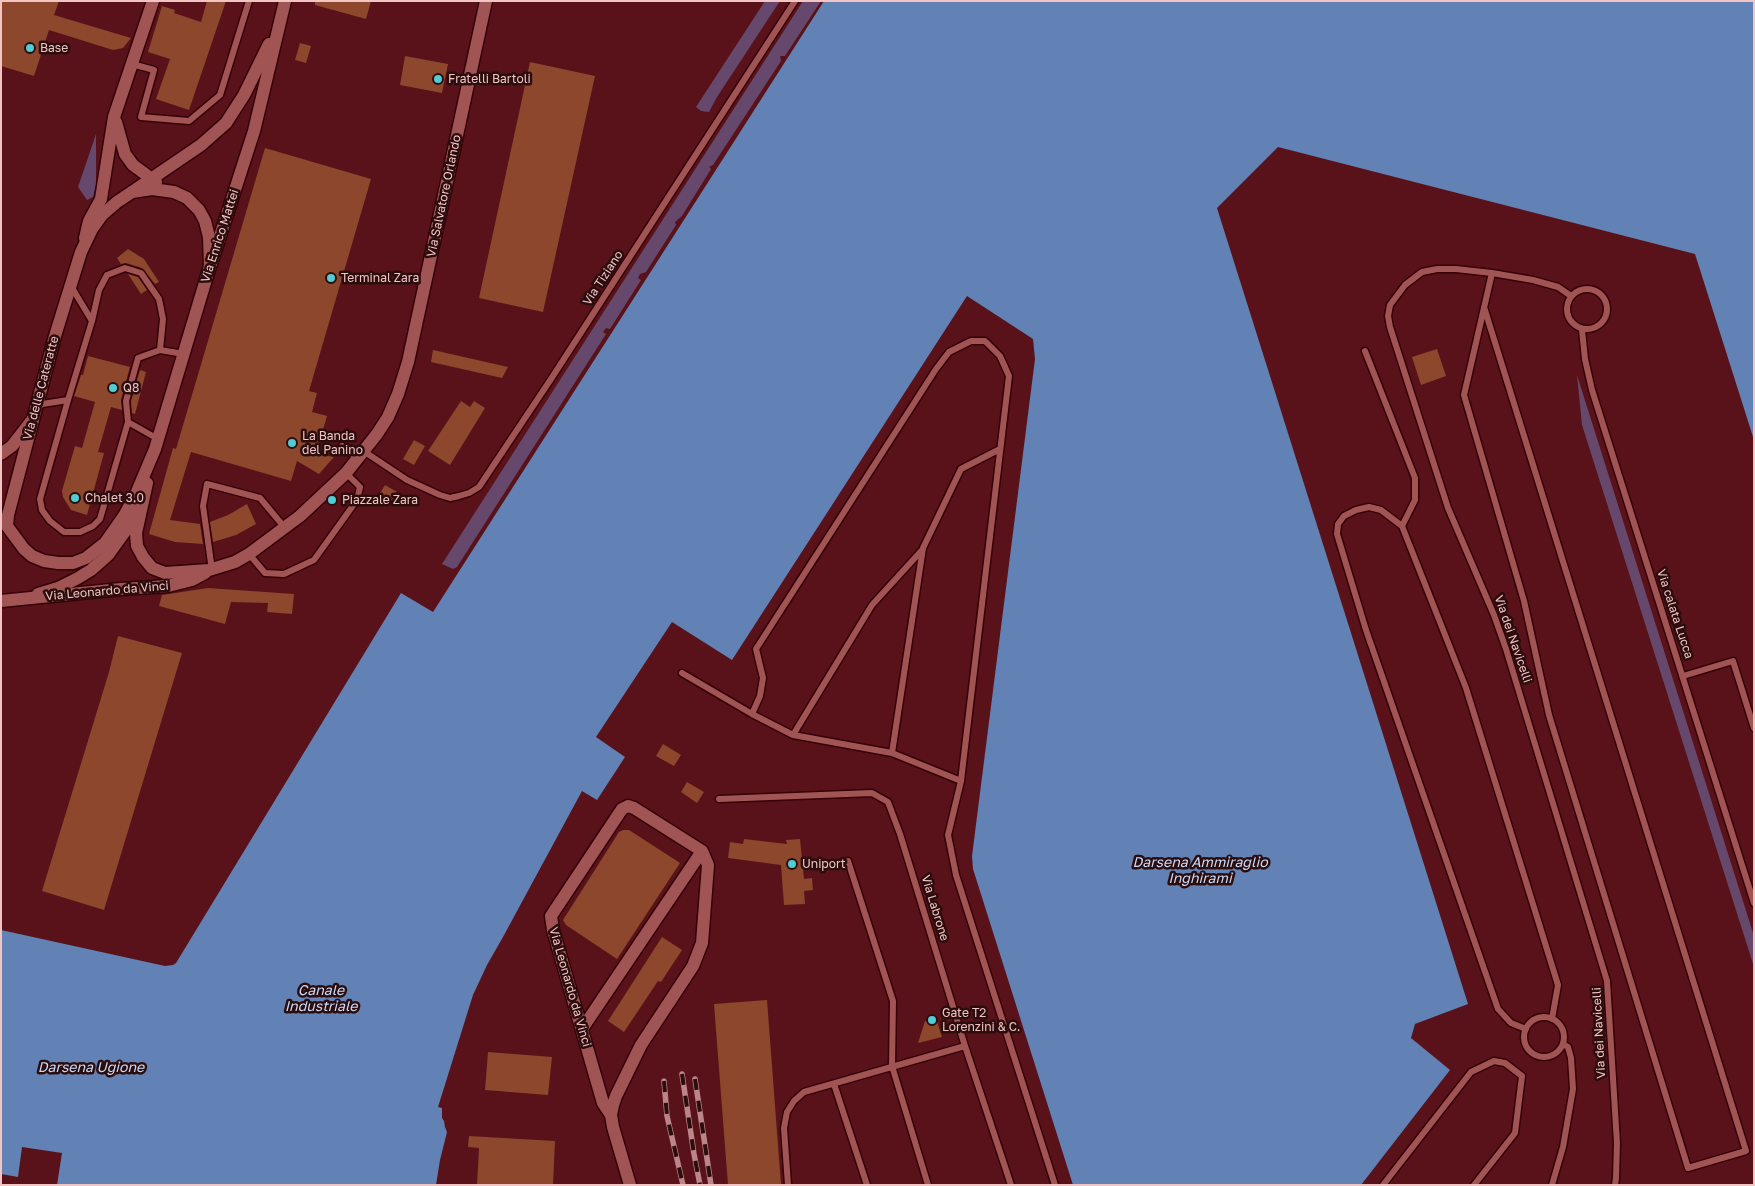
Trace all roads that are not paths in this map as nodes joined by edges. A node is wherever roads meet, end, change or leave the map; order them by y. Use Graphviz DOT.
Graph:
graph roads {
  1 [pos="249,1"];
  2 [pos="285,1"];
  3 [pos="486,1"];
  4 [pos="795,1"];
  5 [pos="151,2"];
  6 [pos="280,22"];
  7 [pos="132,64"];
  8 [pos="114,117"];
  9 [pos="150,178"];
  10 [pos="132,192"];
  11 [pos="174,192"];
  12 [pos="81,252"];
  13 [pos="210,266"];
  14 [pos="1492,273"];
  15 [pos="71,285"];
  16 [pos="1571,296"];
  17 [pos="1484,307"];
  18 [pos="92,321"];
  19 [pos="1582,330"];
  20 [pos="160,350"];
  21 [pos="1365,351"];
  22 [pos="184,354"];
  23 [pos="68,400"];
  24 [pos="36,405"];
  25 [pos="33,419"];
  26 [pos="128,422"];
  27 [pos="156,444"];
  28 [pos="342,446"];
  29 [pos="1000,449"];
  30 [pos="1,454"];
  31 [pos="362,455"];
  32 [pos="346,473"];
  33 [pos="136,494"];
  34 [pos="4,521"];
  35 [pos="1402,526"];
  36 [pos="285,528"];
  37 [pos="924,548"];
  38 [pos="249,554"];
  39 [pos="210,570"];
  40 [pos="19,600"];
  41 [pos="1,601"];
  42 [pos="682,674"];
  43 [pos="1683,676"];
  44 [pos="752,714"];
  45 [pos="1754,728"];
  46 [pos="793,734"];
  47 [pos="892,753"];
  48 [pos="961,781"];
  49 [pos="718,799"];
  50 [pos="702,851"];
  51 [pos="848,861"];
  52 [pos="1754,903"];
  53 [pos="1552,1019"];
  54 [pos="582,1029"];
  55 [pos="1526,1029"];
  56 [pos="1564,1044"];
  57 [pos="966,1046"];
  58 [pos="892,1066"];
  59 [pos="834,1084"];
  60 [pos="611,1115"];
  61 [pos="630,1185"];
  62 [pos="788,1185"];
  63 [pos="867,1185"];
  64 [pos="928,1185"];
  65 [pos="1011,1185"];
  66 [pos="1055,1185"];
  67 [pos="1382,1185"];
  68 [pos="1474,1185"];
  69 [pos="1552,1185"];
  70 [pos="1615,1185"];
  1 -- 7 [label="lane"];
  2 -- 6 [label="street, Via Enrico Mattei"];
  3 -- 31 [label="street, Via Salvatore Orlando"];
  4 -- 31 [label="lane, Via Tiziano"];
  5 -- 7 [label="street, Via delle Cateratte"];
  6 -- 9 [label="street, Via Enrico Mattei"];
  6 -- 13 [label="street, Via Enrico Mattei"];
  7 -- 8 [label="street, Via delle Cateratte"];
  8 -- 9 [label="street"];
  8 -- 12 [label="street, Via delle Cateratte"];
  9 -- 10 [label="street, Via Enrico Mattei"];
  9 -- 11 [label="street"];
  10 -- 11 [label="street"];
  10 -- 12 [label="street, Via delle Cateratte"];
  11 -- 13 [label="street"];
  12 -- 15 [label="street, Via delle Cateratte"];
  13 -- 22 [label="street, Via Enrico Mattei"];
  14 -- 16 [label="lane, Via dei Navicelli"];
  14 -- 17 [label="lane"];
  14 -- 70 [label="lane, Via dei Navicelli"];
  15 -- 18 [label="lane"];
  15 -- 24 [label="street, Via delle Cateratte"];
  16 -- 19 [label="lane"];
  16 -- 19 [label="lane"];
  17 -- 17 [label="lane"];
  18 -- 20 [label="lane"];
  18 -- 23 [label="lane"];
  19 -- 43 [label="lane, Via calata Lucca"];
  20 -- 22 [label="lane"];
  20 -- 26 [label="lane"];
  21 -- 35 [label="lane"];
  22 -- 27 [label="street, Via Enrico Mattei"];
  23 -- 24 [label="lane"];
  23 -- 26 [label="lane"];
  24 -- 25 [label="street, Via delle Cateratte"];
  25 -- 30 [label="street"];
  25 -- 34 [label="street, Via delle Cateratte"];
  26 -- 27 [label="lane"];
  27 -- 33 [label="street, Via Enrico Mattei"];
  27 -- 39 [label="street, Via Enrico Mattei"];
  28 -- 31 [label="lane"];
  29 -- 37 [label="lane"];
  29 -- 44 [label="lane"];
  29 -- 48 [label="lane"];
  31 -- 32 [label="street"];
  32 -- 36 [label="street"];
  32 -- 38 [label="lane"];
  33 -- 34 [label="street, Via Enrico Mattei"];
  33 -- 40 [label="street, Via Enrico Mattei"];
  35 -- 53 [label="lane"];
  35 -- 55 [label="lane"];
  36 -- 38 [label="street"];
  36 -- 39 [label="lane"];
  37 -- 46 [label="lane"];
  37 -- 47 [label="lane"];
  38 -- 39 [label="street"];
  39 -- 40 [label="street, Via Leonardo da Vinci"];
  40 -- 41 [label="street, Via Leonardo da Vinci"];
  42 -- 44 [label="lane"];
  43 -- 45 [label="lane"];
  43 -- 52 [label="lane, Via calata Lucca"];
  44 -- 46 [label="lane"];
  46 -- 47 [label="lane"];
  47 -- 48 [label="lane"];
  48 -- 66 [label="lane"];
  49 -- 57 [label="lane, Via Labrone"];
  50 -- 54 [label="street"];
  50 -- 54 [label="street, Via Leonardo da Vinci"];
  50 -- 60 [label="street, Via Leonardo da Vinci"];
  51 -- 58 [label="lane"];
  53 -- 55 [label="lane"];
  53 -- 56 [label="lane"];
  54 -- 60 [label="street, Via Leonardo da Vinci"];
  55 -- 56 [label="lane"];
  56 -- 69 [label="lane"];
  57 -- 58 [label="lane"];
  57 -- 65 [label="lane, Via Labrone"];
  58 -- 59 [label="lane"];
  58 -- 64 [label="lane"];
  59 -- 62 [label="lane"];
  59 -- 63 [label="lane"];
  60 -- 61 [label="street, Via Leonardo da Vinci"];
  67 -- 68 [label="lane"];
}
